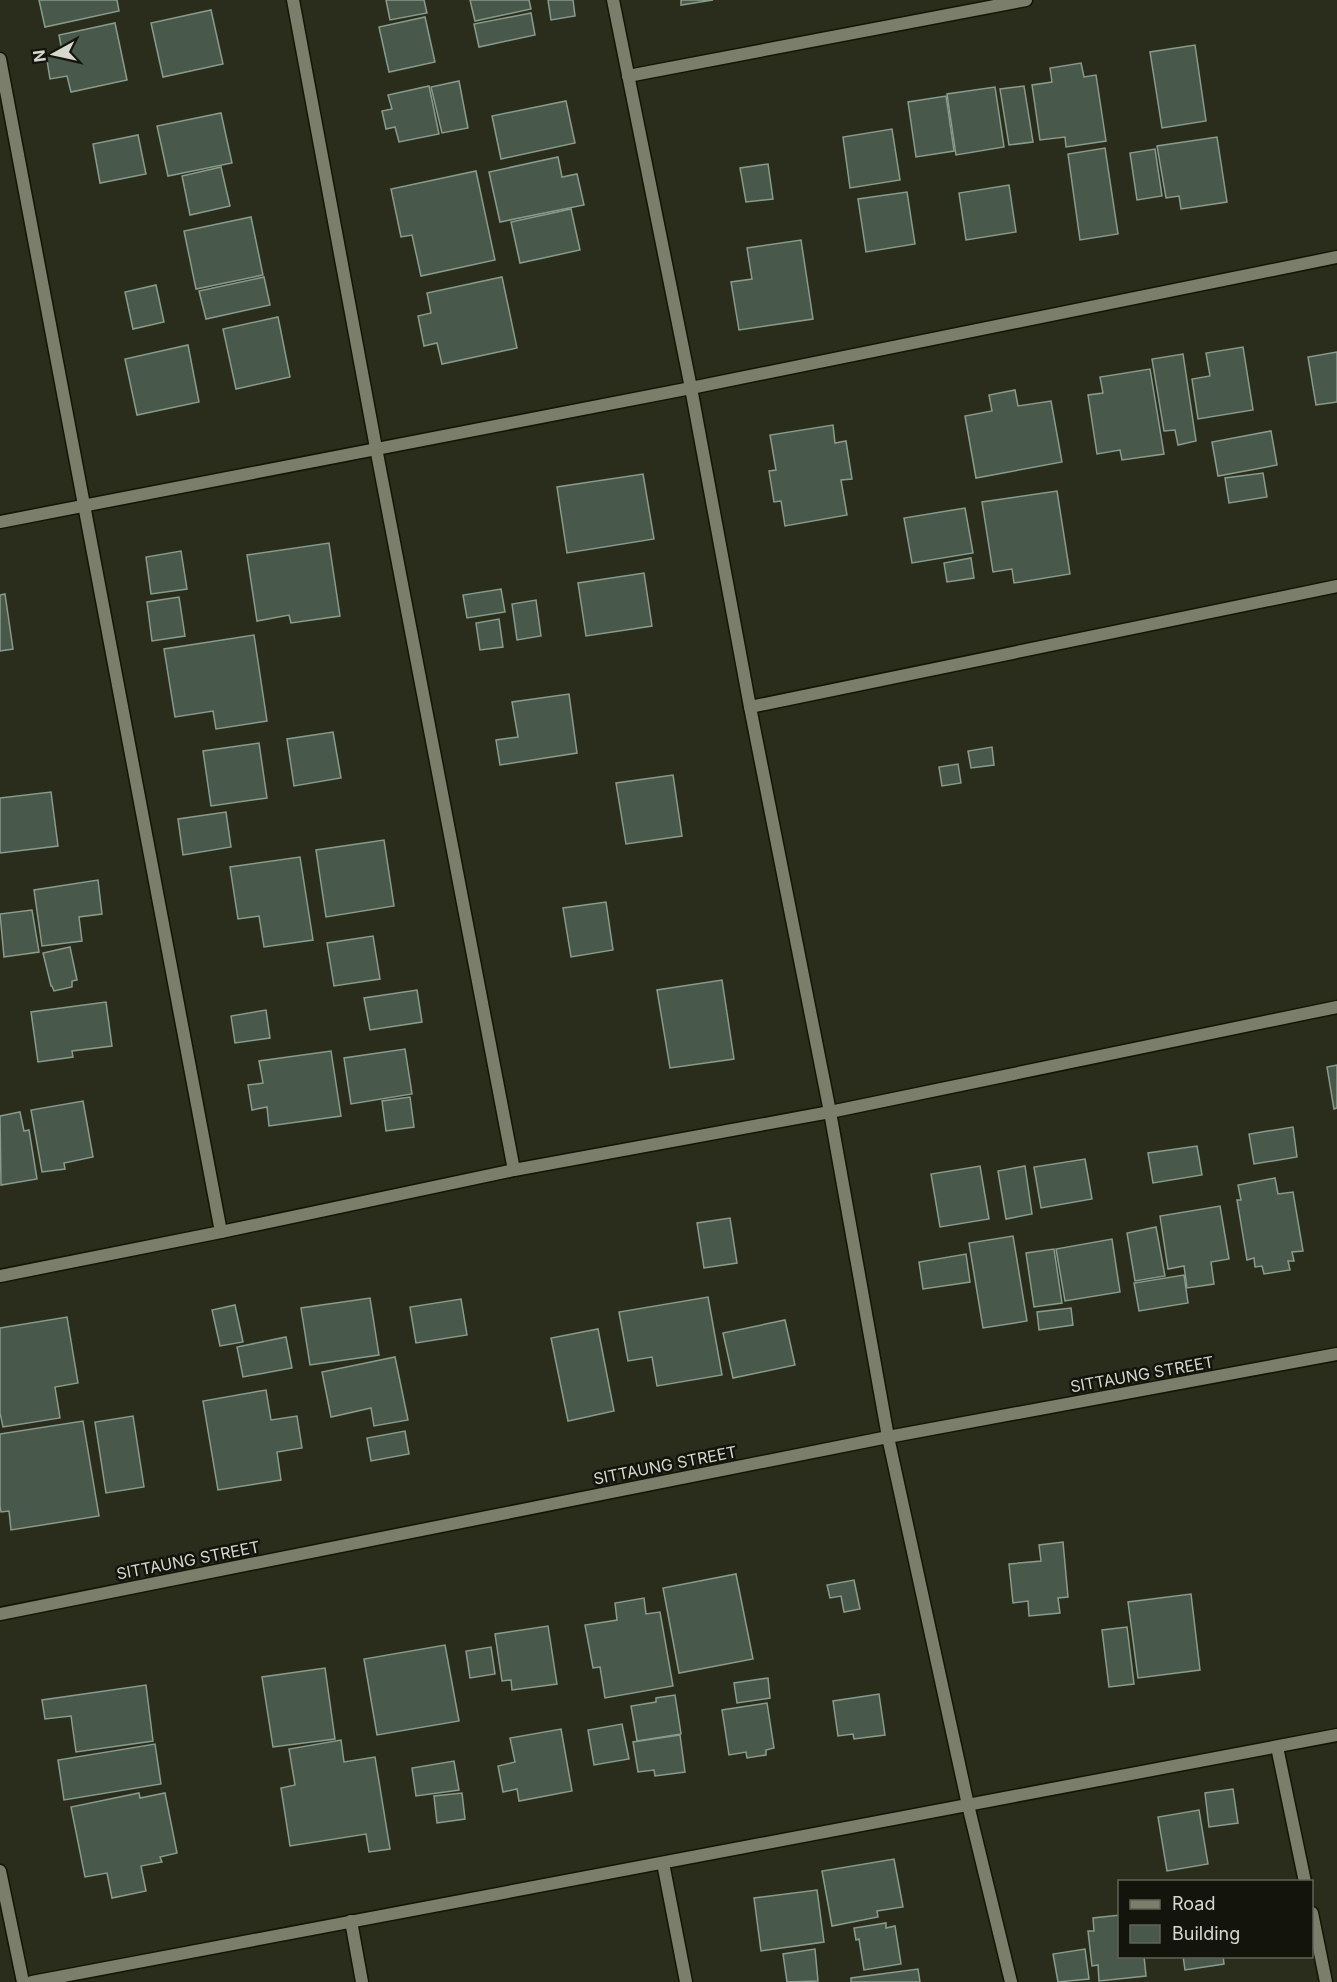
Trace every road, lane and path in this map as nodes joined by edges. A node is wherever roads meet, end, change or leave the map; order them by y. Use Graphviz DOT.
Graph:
graph roads {
  1 [pos="293,0"];
  2 [pos="614,0"];
  3 [pos="1026,0"];
  4 [pos="0,59"];
  5 [pos="628,76"];
  6 [pos="1337,257"];
  7 [pos="691,388"];
  8 [pos="376,448"];
  9 [pos="85,506"];
  10 [pos="0,522"];
  11 [pos="1337,586"];
  12 [pos="750,707"];
  13 [pos="1337,1007"];
  14 [pos="830,1112"];
  15 [pos="514,1170"];
  16 [pos="221,1232"];
  17 [pos="0,1276"];
  18 [pos="1337,1354"];
  19 [pos="888,1437"];
  20 [pos="0,1614"];
  21 [pos="1337,1735"];
  22 [pos="1277,1747"];
  23 [pos="968,1805"];
  24 [pos="663,1863"];
  25 [pos="0,1871"];
  26 [pos="1305,1880"];
  27 [pos="351,1921"];
  28 [pos="1313,1922"];
  29 [pos="23,1982"];
  30 [pos="32,1982"];
  31 [pos="362,1982"];
  32 [pos="686,1982"];
  33 [pos="1011,1982"];
  34 [pos="1326,1982"];
  1 -- 8 [label="street"];
  2 -- 5 [label="street"];
  3 -- 5 [label="street"];
  4 -- 9 [label="street"];
  5 -- 7 [label="street"];
  6 -- 7 [label="street"];
  7 -- 8 [label="street"];
  7 -- 12 [label="street"];
  8 -- 9 [label="street"];
  8 -- 15 [label="street"];
  9 -- 10 [label="street"];
  9 -- 16 [label="street"];
  11 -- 12 [label="street"];
  12 -- 14 [label="street"];
  13 -- 14 [label="street"];
  14 -- 15 [label="street"];
  14 -- 19 [label="street"];
  15 -- 16 [label="street"];
  16 -- 17 [label="street"];
  18 -- 19 [label="street, SITTAUNG STREET"];
  19 -- 20 [label="street, SITTAUNG STREET"];
  19 -- 23 [label="street"];
  21 -- 22 [label="street"];
  22 -- 23 [label="street"];
  22 -- 26 [label="street"];
  23 -- 24 [label="street"];
  23 -- 33 [label="street"];
  24 -- 27 [label="street"];
  24 -- 32 [label="street"];
  25 -- 29 [label="street"];
  27 -- 30 [label="street"];
  27 -- 31 [label="street"];
  28 -- 34 [label="street"];
}
